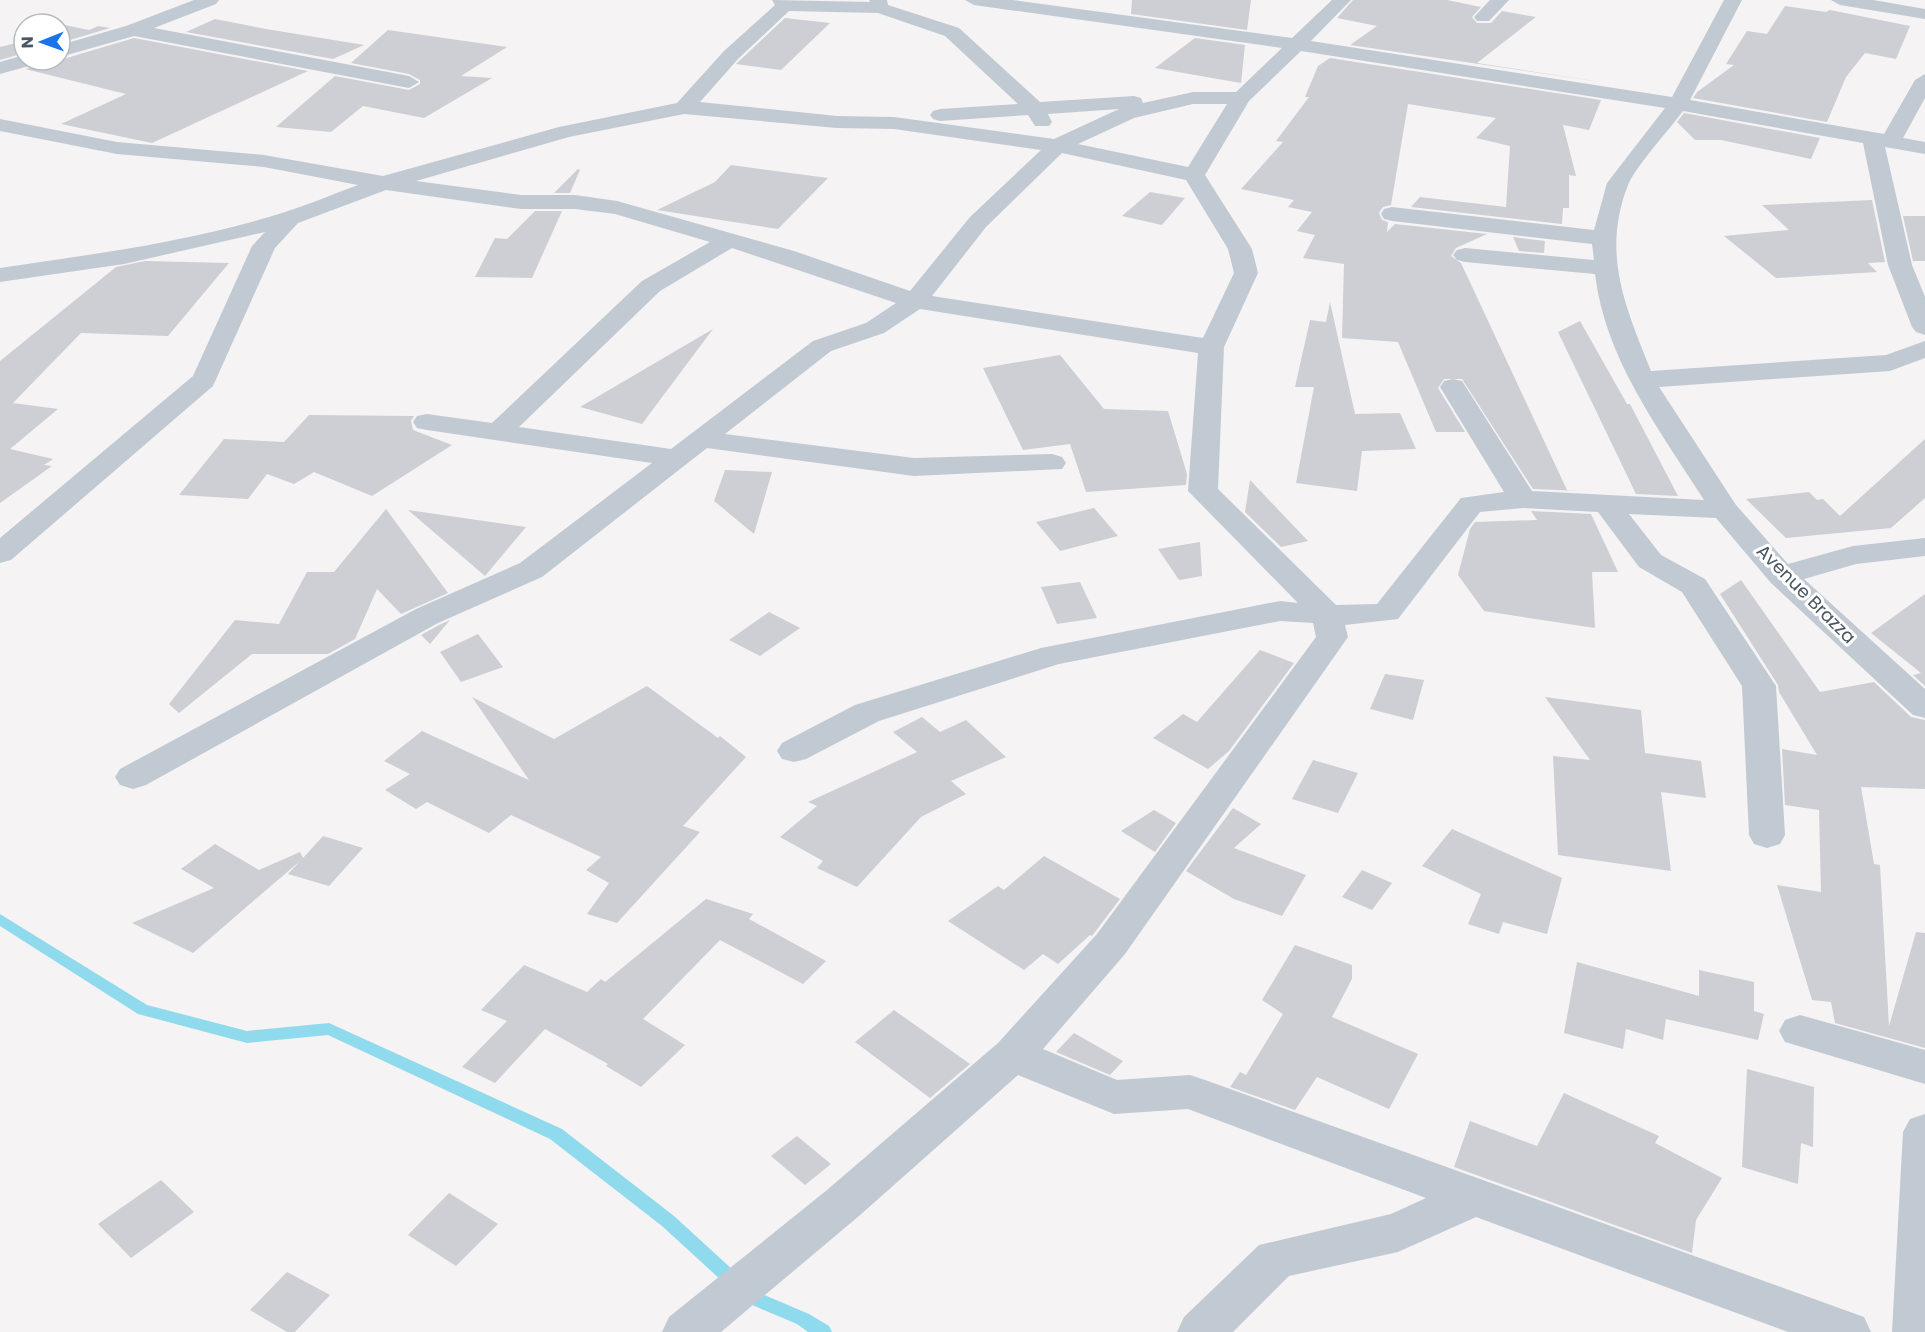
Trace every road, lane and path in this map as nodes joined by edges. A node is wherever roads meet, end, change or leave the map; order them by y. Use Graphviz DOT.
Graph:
graph roads {
  1 [pos="210,0"];
  2 [pos="974,0"];
  3 [pos="1342,0"];
  4 [pos="1500,0"];
  5 [pos="1733,0"];
  6 [pos="1840,0"];
  7 [pos="783,3"];
  8 [pos="879,4"];
  9 [pos="1086,7"];
  10 [pos="1925,14"];
  11 [pos="1483,17"];
  12 [pos="133,30"];
  13 [pos="1295,44"];
  14 [pos="72,48"];
  15 [pos="1925,80"];
  16 [pos="409,82"];
  17 [pos="1193,98"];
  18 [pos="1241,98"];
  19 [pos="1678,104"];
  20 [pos="684,108"];
  21 [pos="1035,109"];
  22 [pos="855,121"];
  23 [pos="0,125"];
  24 [pos="1882,141"];
  25 [pos="1057,146"];
  26 [pos="1925,148"];
  27 [pos="1194,175"];
  28 [pos="384,183"];
  29 [pos="1392,214"];
  30 [pos="290,218"];
  31 [pos="1603,238"];
  32 [pos="729,240"];
  33 [pos="1464,255"];
  34 [pos="1607,268"];
  35 [pos="1,275"];
  36 [pos="915,301"];
  37 [pos="1925,327"];
  38 [pos="1211,347"];
  39 [pos="1925,349"];
  40 [pos="1641,380"];
  41 [pos="1453,387"];
  42 [pos="427,422"];
  43 [pos="498,432"];
  44 [pos="701,439"];
  45 [pos="676,458"];
  46 [pos="1052,463"];
  47 [pos="1523,499"];
  48 [pos="1607,504"];
  49 [pos="1725,510"];
  50 [pos="1925,547"];
  51 [pos="0,554"];
  52 [pos="1782,576"];
  53 [pos="1327,614"];
  54 [pos="1925,707"];
  55 [pos="794,751"];
  56 [pos="133,777"];
  57 [pos="1767,835"];
  58 [pos="1800,1031"];
  59 [pos="1013,1055"];
  60 [pos="1925,1067"];
  61 [pos="1925,1132"];
  62 [pos="1474,1197"];
  63 [pos="701,1320"];
  64 [pos="1201,1332"];
  65 [pos="1847,1332"];
  66 [pos="1916,1332"];
  1 -- 12 [label="street"];
  2 -- 9 [label="street"];
  3 -- 13 [label="street"];
  4 -- 11 [label="street"];
  5 -- 19 [label="street"];
  6 -- 10 [label="street"];
  7 -- 8 [label="street"];
  7 -- 20 [label="street"];
  8 -- 21 [label="street"];
  9 -- 13 [label="street"];
  12 -- 14 [label="street"];
  12 -- 16 [label="street"];
  13 -- 18 [label="street"];
  13 -- 19 [label="street"];
  15 -- 24 [label="street"];
  17 -- 18 [label="street"];
  17 -- 21 [label="street"];
  17 -- 25 [label="street"];
  18 -- 27 [label="street"];
  19 -- 24 [label="street"];
  19 -- 31 [label="street"];
  20 -- 22 [label="street"];
  20 -- 28 [label="street"];
  21 -- 22 [label="street"];
  21 -- 25 [label="street"];
  22 -- 25 [label="street"];
  23 -- 28 [label="street"];
  24 -- 26 [label="street"];
  24 -- 37 [label="street"];
  25 -- 27 [label="street"];
  25 -- 36 [label="street"];
  27 -- 38 [label="street"];
  28 -- 30 [label="street"];
  28 -- 32 [label="street"];
  29 -- 31 [label="street"];
  30 -- 35 [label="street"];
  30 -- 51 [label="street"];
  31 -- 34 [label="street, Avenue Brazza"];
  32 -- 36 [label="street"];
  32 -- 43 [label="street"];
  33 -- 34 [label="street"];
  34 -- 40 [label="street, Avenue Brazza"];
  36 -- 38 [label="street"];
  36 -- 44 [label="street"];
  38 -- 53 [label="street"];
  39 -- 40 [label="street"];
  40 -- 49 [label="street, Avenue Brazza"];
  41 -- 47 [label="street"];
  42 -- 43 [label="street"];
  43 -- 45 [label="street"];
  44 -- 45 [label="street"];
  44 -- 46 [label="street"];
  45 -- 56 [label="street"];
  47 -- 48 [label="street"];
  47 -- 53 [label="street"];
  48 -- 49 [label="street"];
  48 -- 57 [label="street"];
  49 -- 52 [label="street, Avenue Brazza"];
  50 -- 52 [label="street"];
  52 -- 54 [label="street, Avenue Brazza"];
  53 -- 55 [label="street"];
  53 -- 59 [label="street"];
  58 -- 60 [label="street"];
  59 -- 62 [label="street"];
  59 -- 63 [label="street"];
  61 -- 66 [label="street"];
  62 -- 64 [label="street"];
  62 -- 65 [label="street"];
}
